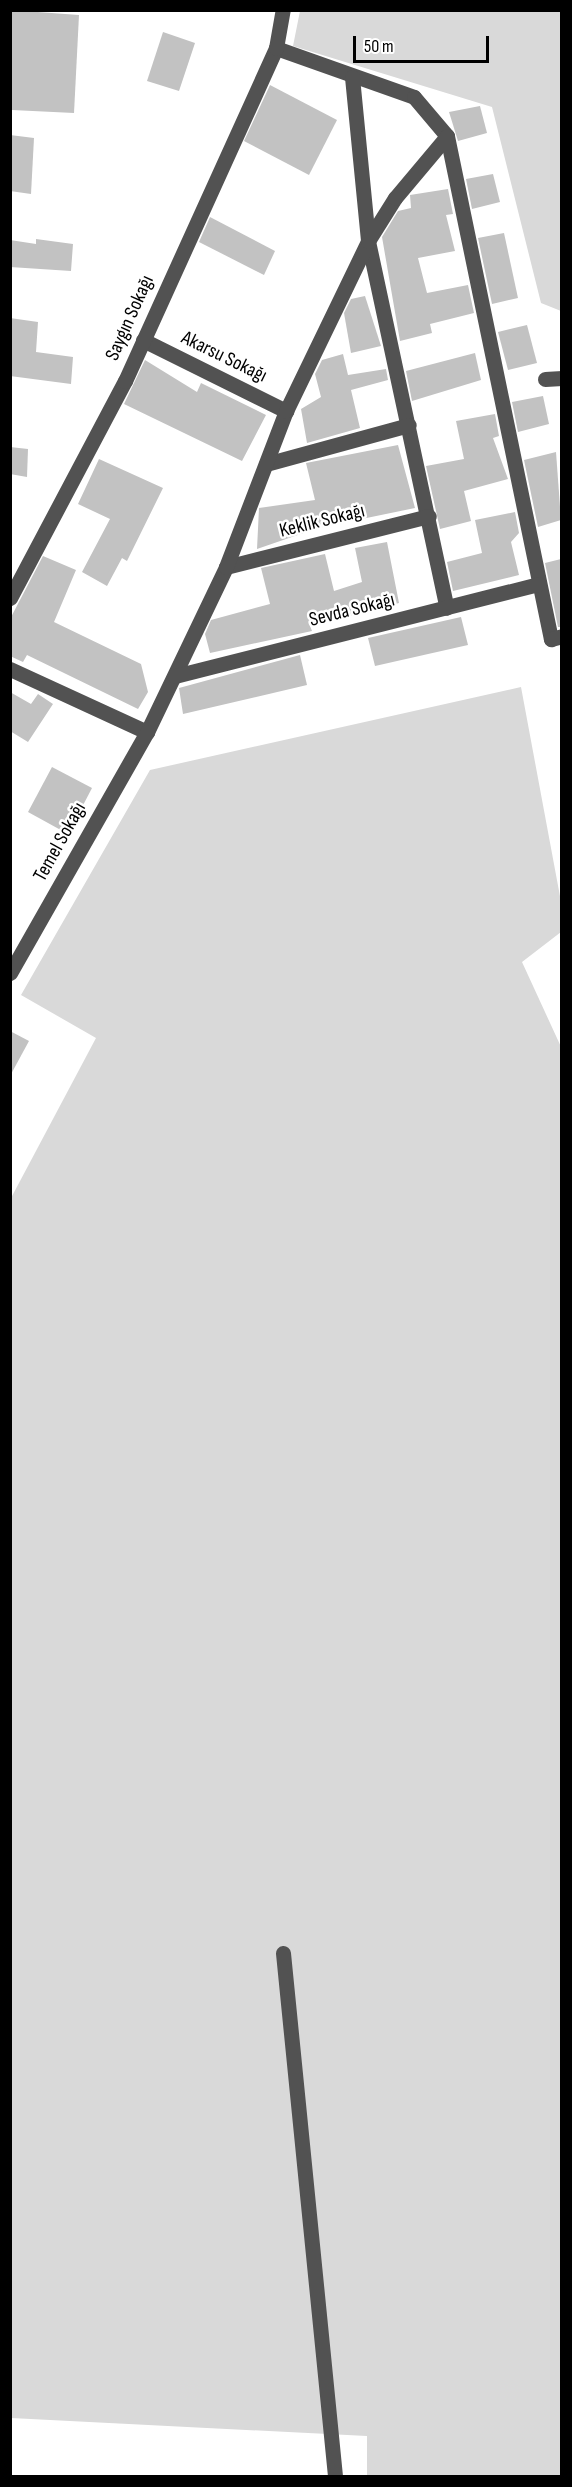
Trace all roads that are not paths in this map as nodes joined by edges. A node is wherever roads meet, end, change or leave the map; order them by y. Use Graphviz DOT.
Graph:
graph roads {
  1 [pos="283,10"];
  2 [pos="276,48"];
  3 [pos="352,77"];
  4 [pos="447,136"];
  5 [pos="368,241"];
  6 [pos="143,340"];
  7 [pos="545,378"];
  8 [pos="561,378"];
  9 [pos="286,411"];
  10 [pos="409,425"];
  11 [pos="266,464"];
  12 [pos="429,516"];
  13 [pos="226,567"];
  14 [pos="539,584"];
  15 [pos="10,598"];
  16 [pos="447,608"];
  17 [pos="561,636"];
  18 [pos="10,669"];
  19 [pos="175,676"];
  20 [pos="147,732"];
  21 [pos="10,973"];
  22 [pos="283,1953"];
  23 [pos="335,2476"];
  1 -- 2 [label="street, Saygın Sokağı"];
  2 -- 3 [label="street"];
  2 -- 6 [label="street, Saygın Sokağı"];
  3 -- 4 [label="street"];
  3 -- 5 [label="street"];
  4 -- 5 [label="street, Temel Sokağı"];
  4 -- 14 [label="street"];
  5 -- 9 [label="street, Temel Sokağı"];
  5 -- 10 [label="street"];
  6 -- 9 [label="street, Akarsu Sokağı"];
  6 -- 15 [label="street, Saygın Sokağı"];
  7 -- 8 [label="street"];
  9 -- 11 [label="street, Temel Sokağı"];
  10 -- 11 [label="street"];
  10 -- 12 [label="street"];
  11 -- 13 [label="street, Temel Sokağı"];
  12 -- 13 [label="street, Keklik Sokağı"];
  12 -- 16 [label="street"];
  13 -- 19 [label="street, Temel Sokağı"];
  14 -- 16 [label="street, Sevda Sokağı"];
  14 -- 17 [label="street"];
  16 -- 19 [label="street, Sevda Sokağı"];
  18 -- 20 [label="street"];
  19 -- 20 [label="street, Temel Sokağı"];
  20 -- 21 [label="street, Temel Sokağı"];
  22 -- 23 [label="street"];
}
